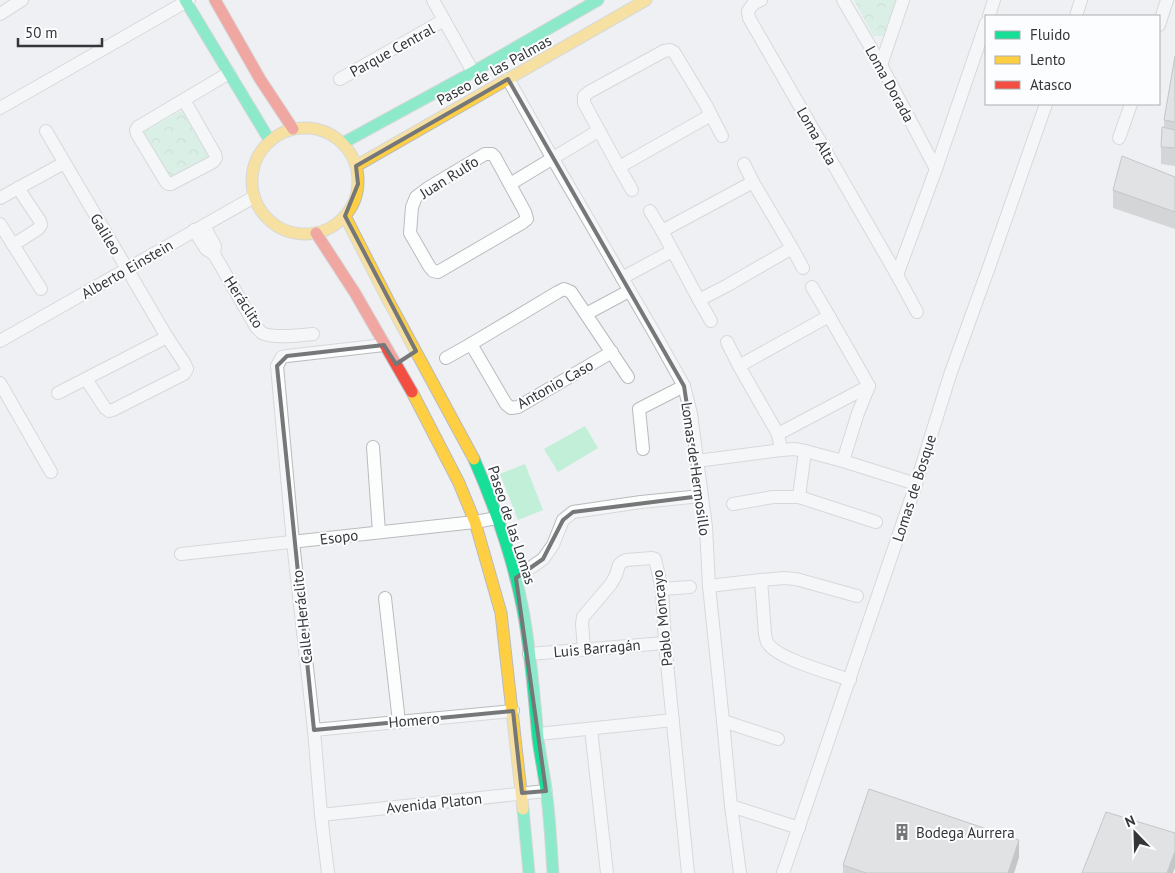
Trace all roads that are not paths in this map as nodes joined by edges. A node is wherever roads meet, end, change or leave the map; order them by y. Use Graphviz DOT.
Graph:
graph roads {
  1 [pos="22,0"];
  2 [pos="215,0"];
  3 [pos="433,0"];
  4 [pos="598,0"];
  5 [pos="761,0"];
  6 [pos="843,0"];
  7 [pos="903,0"];
  8 [pos="994,0"];
  9 [pos="1081,0"];
  10 [pos="1167,0"];
  11 [pos="187,1"];
  12 [pos="644,1"];
  13 [pos="1,12"];
  14 [pos="989,15"];
  15 [pos="1076,15"];
  16 [pos="444,20"];
  17 [pos="1160,22"];
  18 [pos="985,26"];
  19 [pos="881,65"];
  20 [pos="473,72"];
  21 [pos="229,73"];
  22 [pos="340,79"];
  23 [pos="508,80"];
  24 [pos="184,100"];
  25 [pos="1046,105"];
  26 [pos="1131,105"];
  27 [pos="0,108"];
  28 [pos="711,115"];
  29 [pos="293,129"];
  30 [pos="46,131"];
  31 [pos="598,131"];
  32 [pos="722,136"];
  33 [pos="1119,138"];
  34 [pos="270,141"];
  35 [pos="343,143"];
  36 [pos="553,159"];
  37 [pos="64,163"];
  38 [pos="744,164"];
  39 [pos="356,166"];
  40 [pos="619,167"];
  41 [pos="936,169"];
  42 [pos="753,182"];
  43 [pos="510,184"];
  44 [pos="18,188"];
  45 [pos="632,190"];
  46 [pos="254,197"];
  47 [pos="0,198"];
  48 [pos="650,211"];
  49 [pos="345,216"];
  50 [pos="0,224"];
  51 [pos="199,228"];
  52 [pos="662,231"];
  53 [pos="316,233"];
  54 [pos="13,245"];
  55 [pos="792,248"];
  56 [pos="672,251"];
  57 [pos="803,268"];
  58 [pos="127,269"];
  59 [pos="897,275"];
  60 [pos="622,278"];
  61 [pos="812,287"];
  62 [pos="41,289"];
  63 [pos="629,291"];
  64 [pos="699,300"];
  65 [pos="916,312"];
  66 [pos="586,314"];
  67 [pos="829,316"];
  68 [pos="711,321"];
  69 [pos="313,334"];
  70 [pos="167,336"];
  71 [pos="0,341"];
  72 [pos="727,342"];
  73 [pos="471,344"];
  74 [pos="384,345"];
  75 [pos="612,352"];
  76 [pos="406,358"];
  77 [pos="446,358"];
  78 [pos="739,366"];
  79 [pos="628,377"];
  80 [pos="86,378"];
  81 [pos="0,383"];
  82 [pos="684,386"];
  83 [pos="869,386"];
  84 [pos="58,393"];
  85 [pos="778,434"];
  86 [pos="373,447"];
  87 [pos="643,449"];
  88 [pos="781,450"];
  89 [pos="805,451"];
  90 [pos="698,461"];
  91 [pos="843,462"];
  92 [pos="51,472"];
  93 [pos="916,484"];
  94 [pos="702,496"];
  95 [pos="799,497"];
  96 [pos="734,504"];
  97 [pos="497,518"];
  98 [pos="476,522"];
  99 [pos="876,522"];
  100 [pos="378,532"];
  101 [pos="293,542"];
  102 [pos="181,554"];
  103 [pos="516,578"];
  104 [pos="761,580"];
  105 [pos="708,586"];
  106 [pos="690,587"];
  107 [pos="662,589"];
  108 [pos="857,596"];
  109 [pos="385,598"];
  110 [pos="665,643"];
  111 [pos="584,649"];
  112 [pos="529,654"];
  113 [pos="850,680"];
  114 [pos="513,711"];
  115 [pos="673,720"];
  116 [pos="723,721"];
  117 [pos="398,722"];
  118 [pos="591,728"];
  119 [pos="314,730"];
  120 [pos="538,734"];
  121 [pos="778,739"];
  122 [pos="546,791"];
  123 [pos="522,793"];
  124 [pos="731,806"];
  125 [pos="321,815"];
  126 [pos="799,828"];
  127 [pos="328,873"];
  128 [pos="529,873"];
  129 [pos="553,873"];
  130 [pos="607,873"];
  131 [pos="688,873"];
  132 [pos="740,873"];
  133 [pos="783,873"];
  1 -- 13 [label="street"];
  2 -- 29 [label="street"];
  3 -- 16 [label="street"];
  4 -- 20 [label="street, Paseo de las Palmas"];
  5 -- 59 [label="street, Loma Alta"];
  6 -- 19 [label="street, Loma Dorada"];
  7 -- 19 [label="street"];
  8 -- 14 [label="street"];
  9 -- 15 [label="street"];
  10 -- 17 [label="street"];
  11 -- 21 [label="street"];
  11 -- 27 [label="street"];
  12 -- 23 [label="street, Paseo de las Palmas"];
  16 -- 20 [label="street"];
  16 -- 22 [label="street, Parque Central"];
  18 -- 41 [label="street"];
  19 -- 41 [label="street, Loma Dorada"];
  20 -- 35 [label="street, Paseo de las Palmas"];
  21 -- 24 [label="street"];
  21 -- 34 [label="street"];
  23 -- 36 [label="street, Lomas de Hermosillo"];
  23 -- 39 [label="street, Paseo de las Palmas"];
  24 -- 24 [label="street"];
  25 -- 93 [label="street, Lomas de Bosque"];
  26 -- 33 [label="street"];
  28 -- 31 [label="street"];
  28 -- 32 [label="street"];
  28 -- 40 [label="street"];
  29 -- 34 [label="street"];
  29 -- 35 [label="street"];
  30 -- 37 [label="street, Galileo"];
  31 -- 36 [label="street"];
  31 -- 40 [label="street"];
  34 -- 46 [label="street"];
  35 -- 39 [label="street"];
  36 -- 43 [label="street"];
  36 -- 60 [label="street, Lomas de Hermosillo"];
  37 -- 44 [label="street"];
  37 -- 58 [label="street, Galileo"];
  38 -- 42 [label="street"];
  39 -- 49 [label="street"];
  40 -- 45 [label="street"];
  41 -- 59 [label="street"];
  42 -- 52 [label="street"];
  42 -- 55 [label="street"];
  43 -- 43 [label="street, Juan Rulfo"];
  44 -- 47 [label="street"];
  44 -- 54 [label="street"];
  46 -- 51 [label="street, Alberto Einstein"];
  46 -- 53 [label="street"];
  48 -- 52 [label="street"];
  49 -- 53 [label="street"];
  49 -- 76 [label="street, Paseo de las Lomas"];
  50 -- 54 [label="street"];
  51 -- 58 [label="street, Alberto Einstein"];
  51 -- 69 [label="street, Heráclito"];
  52 -- 56 [label="street"];
  53 -- 74 [label="street, Paseo de las Lomas"];
  54 -- 62 [label="street"];
  55 -- 57 [label="street"];
  55 -- 64 [label="street"];
  56 -- 60 [label="street"];
  56 -- 64 [label="street"];
  58 -- 70 [label="street, Galileo"];
  58 -- 71 [label="street, Alberto Einstein"];
  59 -- 65 [label="street, Loma Alta"];
  60 -- 63 [label="street, Lomas de Hermosillo"];
  61 -- 67 [label="street"];
  63 -- 66 [label="street"];
  63 -- 82 [label="street, Lomas de Hermosillo"];
  64 -- 68 [label="street"];
  66 -- 73 [label="street, Antonio Caso"];
  66 -- 75 [label="street, Antonio Caso"];
  67 -- 78 [label="street"];
  67 -- 83 [label="street"];
  70 -- 80 [label="street"];
  70 -- 80 [label="street, Galileo"];
  72 -- 78 [label="street"];
  73 -- 75 [label="street, Antonio Caso"];
  73 -- 77 [label="street, Antonio Caso"];
  74 -- 76 [label="street, Paseo de las Lomas"];
  74 -- 101 [label="street, Calle Heráclito"];
  75 -- 79 [label="street, Antonio Caso"];
  76 -- 97 [label="street, Paseo de las Lomas"];
  76 -- 98 [label="street, Paseo de las Lomas"];
  78 -- 85 [label="street"];
  80 -- 84 [label="street"];
  81 -- 92 [label="street"];
  82 -- 87 [label="street"];
  82 -- 90 [label="street, Lomas de Hermosillo"];
  83 -- 85 [label="street"];
  83 -- 91 [label="street"];
  85 -- 88 [label="street"];
  86 -- 100 [label="street"];
  88 -- 89 [label="street"];
  88 -- 90 [label="street"];
  89 -- 91 [label="street"];
  89 -- 95 [label="street"];
  90 -- 94 [label="street, Lomas de Hermosillo"];
  91 -- 93 [label="street"];
  93 -- 113 [label="street, Lomas de Bosque"];
  94 -- 103 [label="street"];
  94 -- 105 [label="street, Lomas de Hermosillo"];
  95 -- 96 [label="street"];
  95 -- 99 [label="street"];
  97 -- 98 [label="street, Esopo"];
  97 -- 103 [label="street, Paseo de las Lomas"];
  98 -- 100 [label="street, Esopo"];
  98 -- 114 [label="street, Paseo de las Lomas"];
  100 -- 101 [label="street, Esopo"];
  101 -- 102 [label="street, Esopo"];
  101 -- 119 [label="street, Calle Heráclito"];
  103 -- 112 [label="street, Paseo de las Lomas"];
  104 -- 105 [label="street"];
  104 -- 108 [label="street"];
  104 -- 113 [label="street"];
  105 -- 116 [label="street, Lomas de Hermosillo"];
  106 -- 107 [label="street"];
  107 -- 110 [label="street, Pablo Moncayo"];
  107 -- 111 [label="street, Pablo Moncayo"];
  109 -- 117 [label="street"];
  110 -- 111 [label="street, Luis Barragán"];
  110 -- 115 [label="street, Pablo Moncayo"];
  111 -- 112 [label="street, Luis Barragán"];
  112 -- 120 [label="street, Paseo de las Lomas"];
  113 -- 126 [label="street, Lomas de Bosque"];
  114 -- 117 [label="street, Homero"];
  114 -- 123 [label="street, Paseo de las Lomas"];
  115 -- 118 [label="street"];
  115 -- 131 [label="street, Pablo Moncayo"];
  116 -- 121 [label="street"];
  116 -- 124 [label="street, Lomas de Hermosillo"];
  117 -- 119 [label="street, Homero"];
  118 -- 120 [label="street"];
  118 -- 130 [label="street"];
  119 -- 125 [label="street, Calle Heráclito"];
  120 -- 122 [label="street, Paseo de las Lomas"];
  122 -- 123 [label="street, Avenida Platon"];
  122 -- 129 [label="street, Paseo de las Lomas"];
  123 -- 125 [label="street, Avenida Platon"];
  123 -- 128 [label="street, Paseo de las Lomas"];
  124 -- 126 [label="street"];
  124 -- 132 [label="street, Lomas de Hermosillo"];
  125 -- 127 [label="street, Calle Heráclito"];
  126 -- 133 [label="street, Lomas de Bosque"];
}
